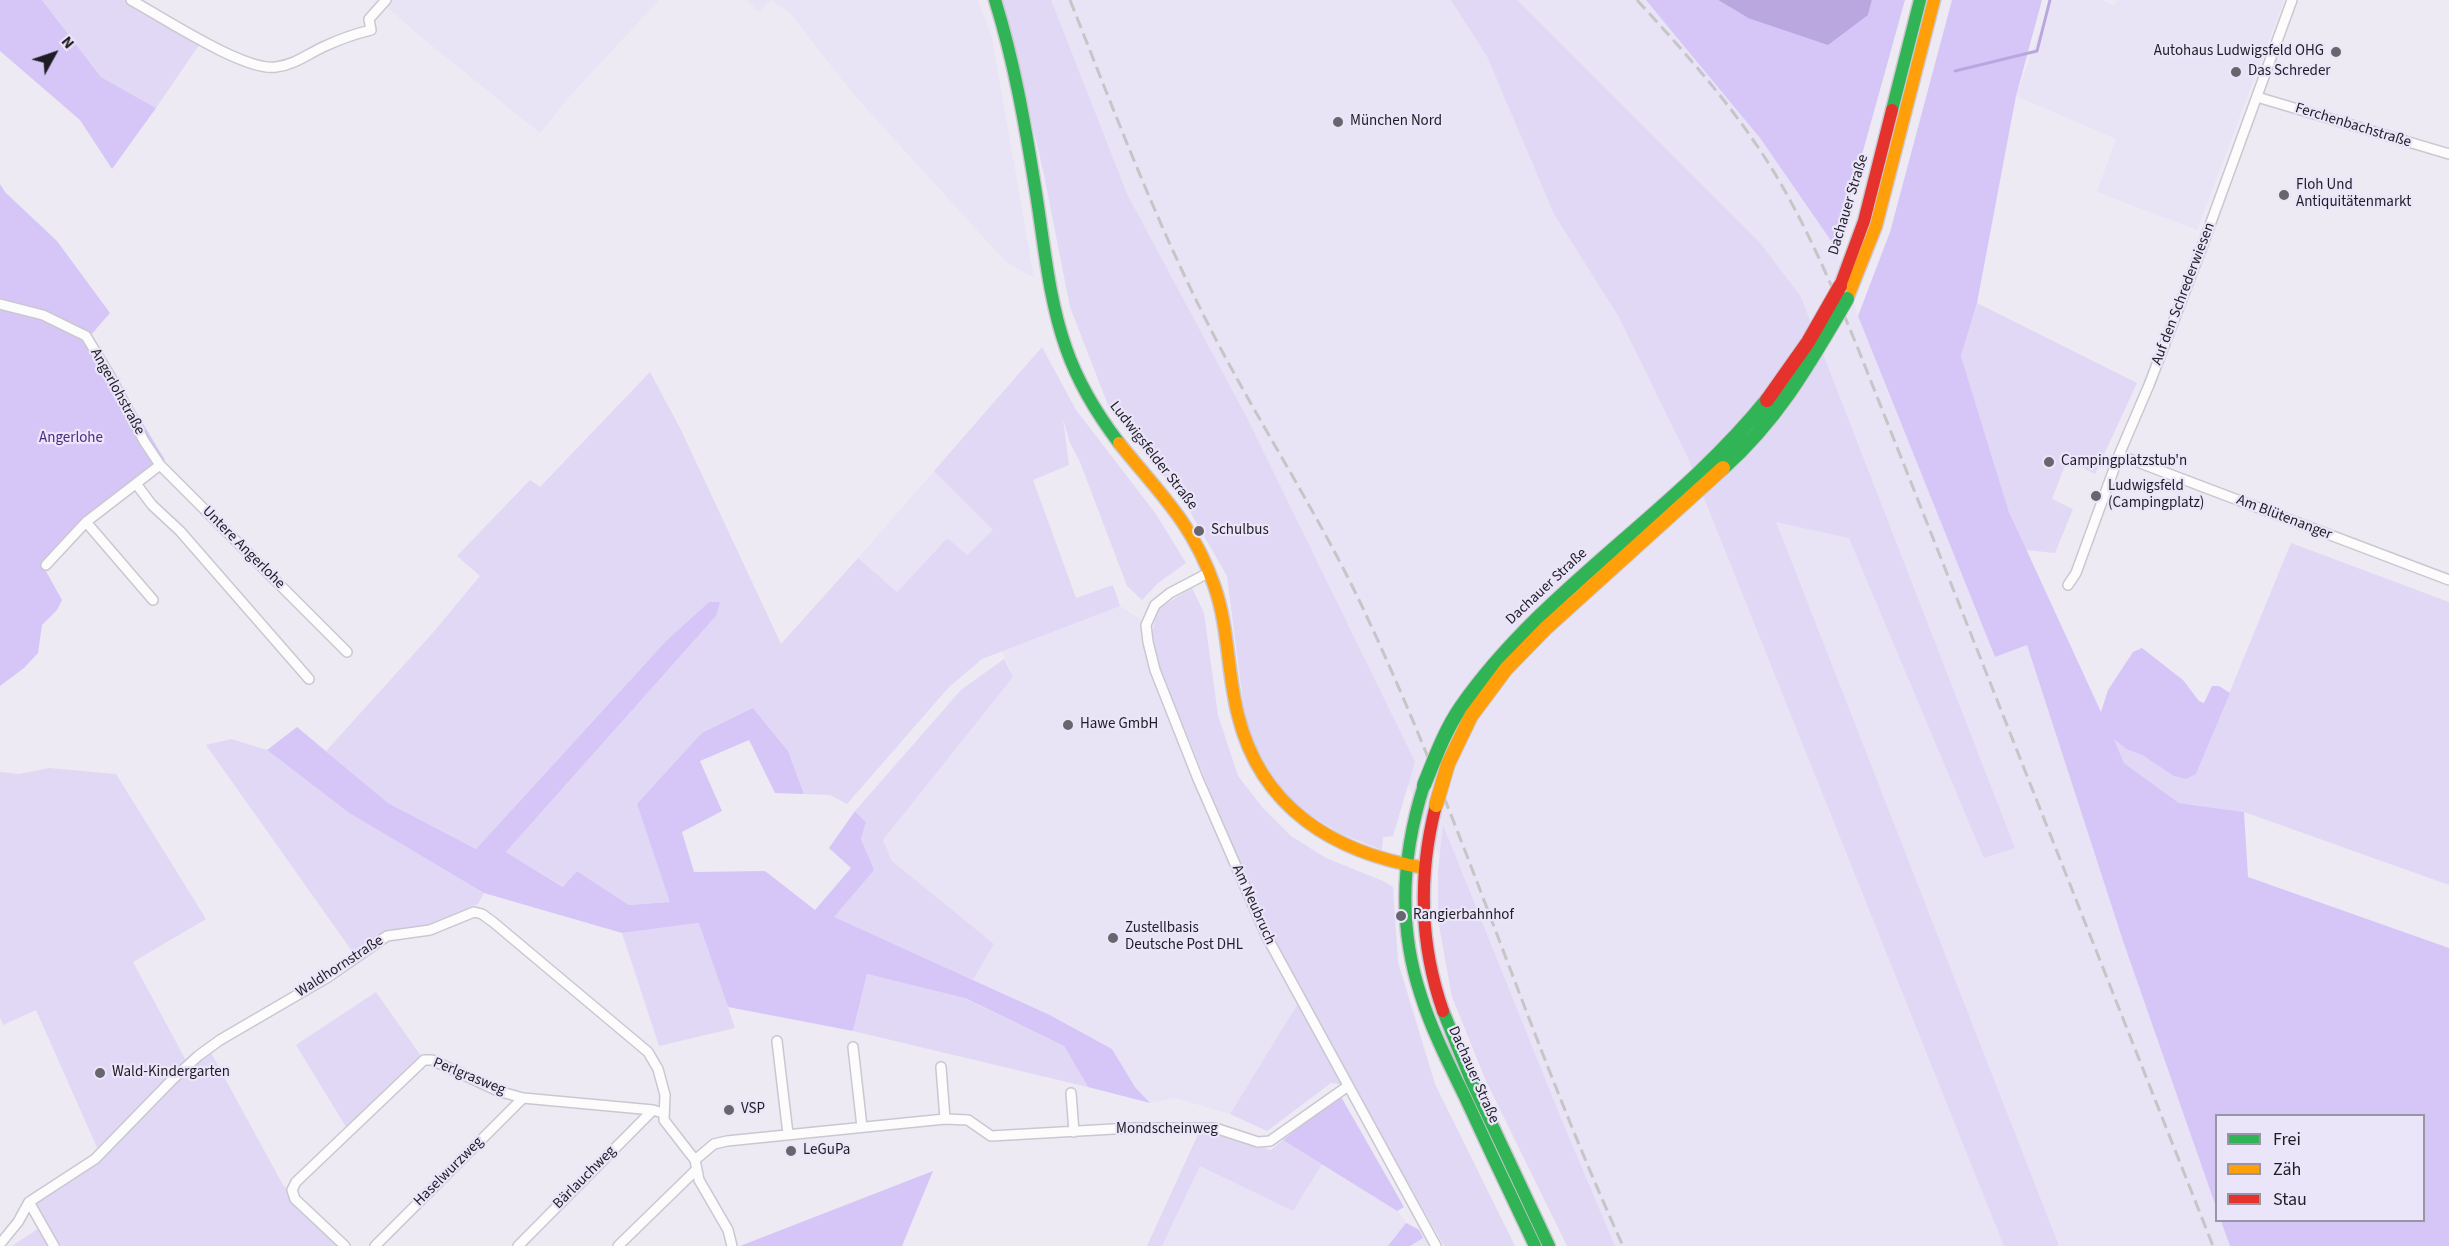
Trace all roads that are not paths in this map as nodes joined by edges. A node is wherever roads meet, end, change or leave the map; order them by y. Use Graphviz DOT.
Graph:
graph roads {
  1 [pos="131,0"];
  2 [pos="386,0"];
  3 [pos="995,0"];
  4 [pos="1920,0"];
  5 [pos="1934,0"];
  6 [pos="2292,0"];
  7 [pos="2257,97"];
  8 [pos="1900,113"];
  9 [pos="2449,154"];
  10 [pos="0,304"];
  11 [pos="2119,455"];
  12 [pos="160,465"];
  13 [pos="137,485"];
  14 [pos="86,522"];
  15 [pos="46,566"];
  16 [pos="1210,572"];
  17 [pos="2449,580"];
  18 [pos="2068,585"];
  19 [pos="153,600"];
  20 [pos="347,652"];
  21 [pos="309,679"];
  22 [pos="1407,866"];
  23 [pos="1425,868"];
  24 [pos="777,1041"];
  25 [pos="853,1047"];
  26 [pos="940,1066"];
  27 [pos="1347,1086"];
  28 [pos="1071,1093"];
  29 [pos="523,1098"];
  30 [pos="653,1110"];
  31 [pos="664,1117"];
  32 [pos="945,1119"];
  33 [pos="862,1127"];
  34 [pos="1074,1132"];
  35 [pos="788,1134"];
  36 [pos="696,1164"];
  37 [pos="29,1202"];
  38 [pos="0,1245"];
  39 [pos="54,1246"];
  40 [pos="345,1246"];
  41 [pos="375,1246"];
  42 [pos="518,1246"];
  43 [pos="618,1246"];
  44 [pos="732,1246"];
  45 [pos="1436,1246"];
  46 [pos="1535,1246"];
  47 [pos="1549,1246"];
  1 -- 2 [label="street"];
  3 -- 16 [label="main road, Ludwigsfelder Straße"];
  4 -- 8 [label="main road, Dachauer Straße"];
  5 -- 8 [label="main road, Dachauer Straße"];
  6 -- 7 [label="street, Auf den Schrederwiesen"];
  7 -- 9 [label="street, Ferchenbachstraße"];
  7 -- 11 [label="street, Auf den Schrederwiesen"];
  8 -- 22 [label="main road, Dachauer Straße, bridge"];
  8 -- 23 [label="main road, Dachauer Straße, bridge"];
  10 -- 12 [label="street, Angerlohstraße"];
  11 -- 17 [label="street, Am Blütenanger"];
  11 -- 18 [label="street, Auf den Schrederwiesen"];
  12 -- 13 [label="street"];
  12 -- 20 [label="street, Untere Angerlohe"];
  13 -- 14 [label="street"];
  13 -- 21 [label="street"];
  14 -- 15 [label="street"];
  14 -- 19 [label="street"];
  16 -- 22 [label="main road, Ludwigsfelder Straße"];
  16 -- 27 [label="street, Am Neubruch"];
  22 -- 23 [label="main road, Ludwigsfelder Straße"];
  22 -- 46 [label="main road, Dachauer Straße"];
  23 -- 47 [label="main road, Dachauer Straße"];
  24 -- 35 [label="street"];
  25 -- 33 [label="street"];
  26 -- 32 [label="street"];
  27 -- 34 [label="street, Mondscheinweg"];
  27 -- 45 [label="street, Am Neubruch"];
  28 -- 34 [label="street"];
  29 -- 30 [label="street, Perlgrasweg"];
  29 -- 40 [label="street, Perlgrasweg"];
  29 -- 41 [label="street, Haselwurzweg"];
  30 -- 31 [label="street, Perlgrasweg"];
  30 -- 42 [label="street, Bärlauchweg"];
  31 -- 36 [label="street"];
  31 -- 37 [label="street, Waldhornstraße"];
  32 -- 33 [label="street, Mondscheinweg"];
  32 -- 34 [label="street, Mondscheinweg"];
  33 -- 35 [label="street, Mondscheinweg"];
  35 -- 36 [label="street, Mondscheinweg"];
  36 -- 43 [label="street, Mondscheinweg"];
  36 -- 44 [label="street"];
  37 -- 38 [label="street, Waldhornstraße"];
  37 -- 39 [label="street"];
}
